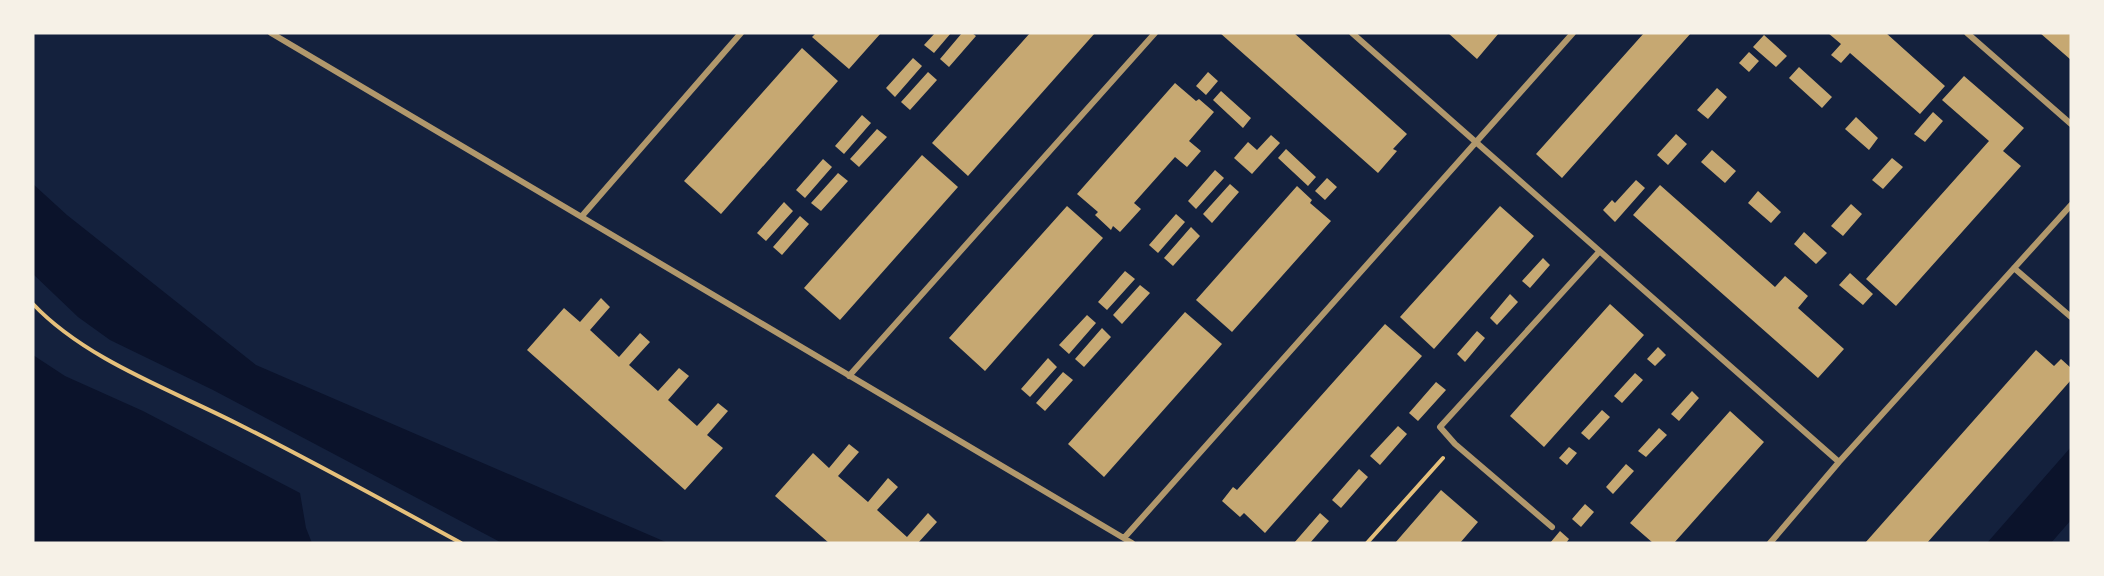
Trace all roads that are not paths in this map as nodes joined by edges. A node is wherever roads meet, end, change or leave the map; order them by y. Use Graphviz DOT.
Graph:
graph roads {
  1 [pos="272,33"];
  2 [pos="741,33"];
  3 [pos="1155,33"];
  4 [pos="1352,33"];
  5 [pos="1573,33"];
  6 [pos="1967,33"];
  7 [pos="2071,124"];
  8 [pos="1474,141"];
  9 [pos="2071,205"];
  10 [pos="582,216"];
  11 [pos="1599,252"];
  12 [pos="2014,268"];
  13 [pos="2071,318"];
  14 [pos="849,376"];
  15 [pos="1839,462"];
  16 [pos="1552,527"];
  17 [pos="1124,538"];
  18 [pos="1132,543"];
  19 [pos="1770,543"];
  1 -- 10 [label="street"];
  2 -- 10 [label="street"];
  3 -- 14 [label="street"];
  4 -- 8 [label="street"];
  5 -- 8 [label="street"];
  6 -- 7 [label="street"];
  8 -- 11 [label="street"];
  8 -- 17 [label="street"];
  9 -- 12 [label="street"];
  10 -- 14 [label="street"];
  11 -- 15 [label="street"];
  11 -- 16 [label="street"];
  12 -- 13 [label="street"];
  12 -- 15 [label="street"];
  14 -- 17 [label="street"];
  15 -- 19 [label="street"];
  17 -- 18 [label="street"];
}
